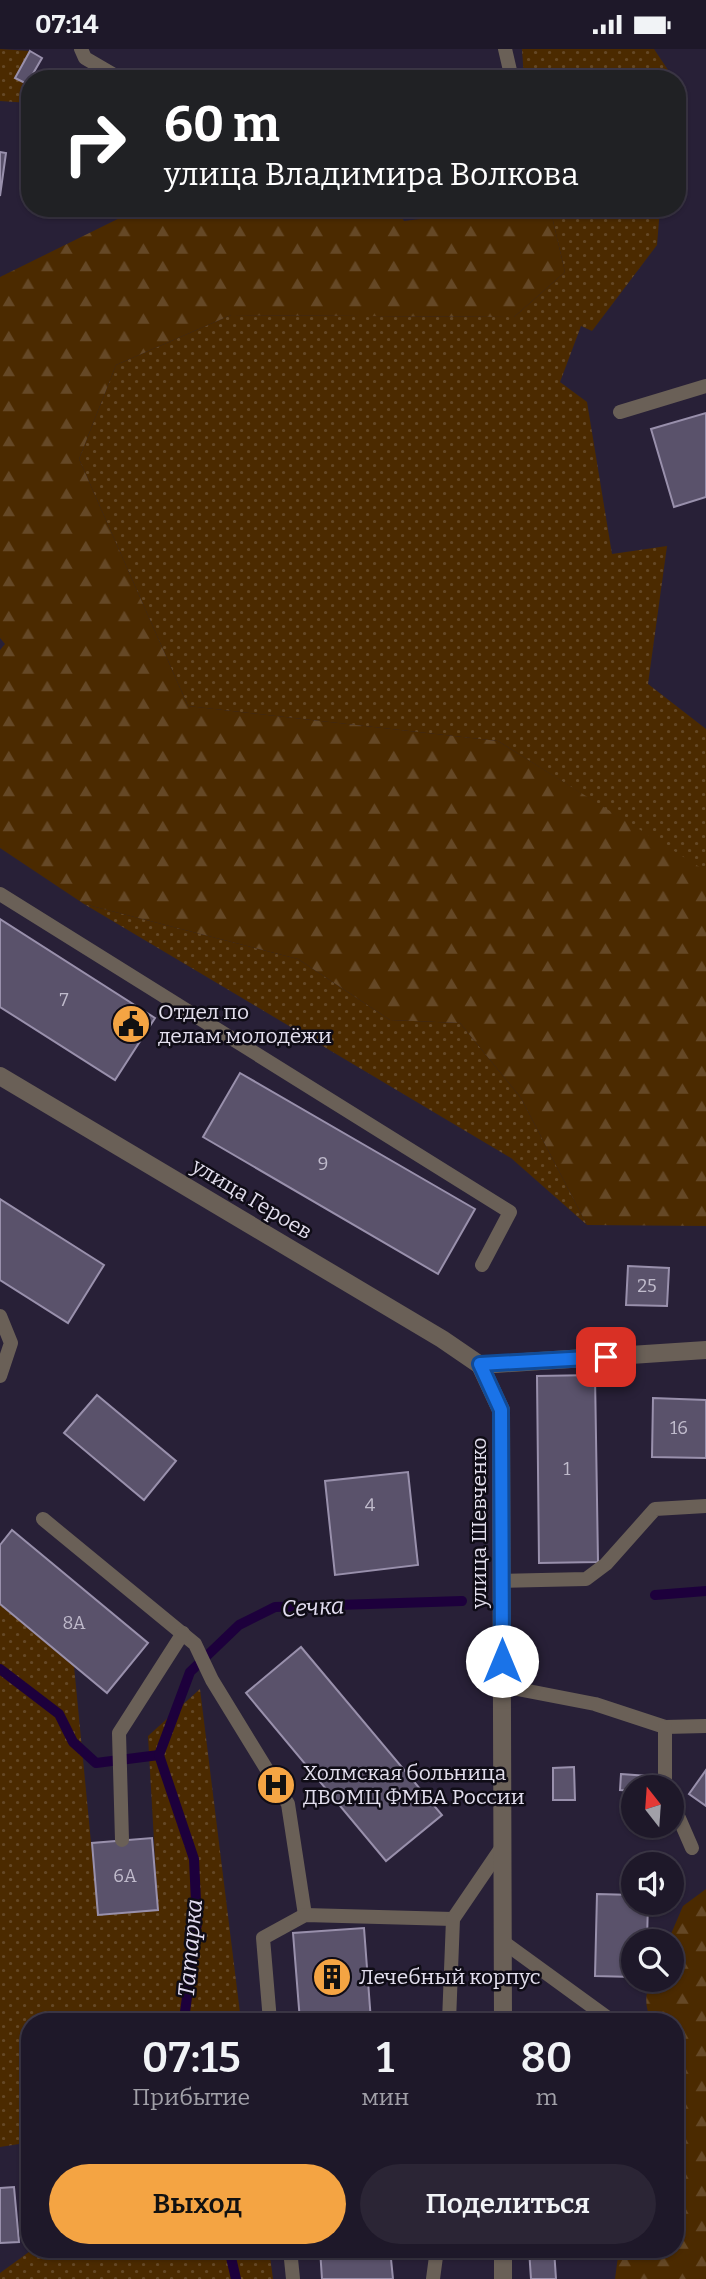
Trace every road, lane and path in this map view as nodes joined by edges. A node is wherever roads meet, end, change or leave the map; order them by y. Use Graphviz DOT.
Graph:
graph roads {
  1 [pos="80,49"];
  2 [pos="505,49"];
  3 [pos="106,70"];
  4 [pos="510,70"];
  5 [pos="706,386"];
  6 [pos="620,412"];
  7 [pos="0,894"];
  8 [pos="0,1076"];
  9 [pos="482,1265"];
  10 [pos="0,1317"];
  11 [pos="706,1350"];
  12 [pos="480,1364"];
  13 [pos="0,1376"];
  14 [pos="706,1506"];
  15 [pos="43,1519"];
  16 [pos="502,1580"];
  17 [pos="183,1633"];
  18 [pos="502,1686"];
  19 [pos="706,1726"];
  20 [pos="665,1727"];
  21 [pos="665,1775"];
  22 [pos="684,1830"];
  23 [pos="122,1840"];
  24 [pos="502,1847"];
  25 [pos="692,1848"];
  26 [pos="305,1915"];
  27 [pos="453,1919"];
  28 [pos="502,1941"];
  29 [pos="269,2013"];
  30 [pos="449,2013"];
  31 [pos="503,2013"];
  32 [pos="601,2013"];
  33 [pos="291,2258"];
  34 [pos="436,2258"];
  35 [pos="503,2258"];
  36 [pos="293,2279"];
  37 [pos="433,2279"];
  38 [pos="503,2279"];
  1 -- 3 [label="lane"];
  2 -- 4 [label="lane"];
  5 -- 6 [label="lane"];
  7 -- 9 [label="lane"];
  8 -- 12 [label="street, улица Героев"];
  10 -- 13 [label="lane"];
  11 -- 12 [label="street"];
  12 -- 16 [label="street, улица Шевченко"];
  14 -- 16 [label="lane"];
  15 -- 17 [label="lane"];
  16 -- 18 [label="street, улица Шевченко"];
  17 -- 23 [label="lane"];
  17 -- 26 [label="lane"];
  18 -- 20 [label="lane"];
  18 -- 24 [label="street, улица Шевченко"];
  19 -- 20 [label="lane"];
  20 -- 21 [label="lane"];
  22 -- 25 [label="lane"];
  24 -- 27 [label="lane"];
  24 -- 28 [label="street, улица Шевченко"];
  26 -- 27 [label="lane"];
  26 -- 29 [label="lane"];
  27 -- 30 [label="lane"];
  28 -- 31 [label="street, улица Шевченко"];
  28 -- 32 [label="lane"];
  33 -- 36 [label="lane"];
  34 -- 37 [label="lane"];
  35 -- 38 [label="street"];
}
